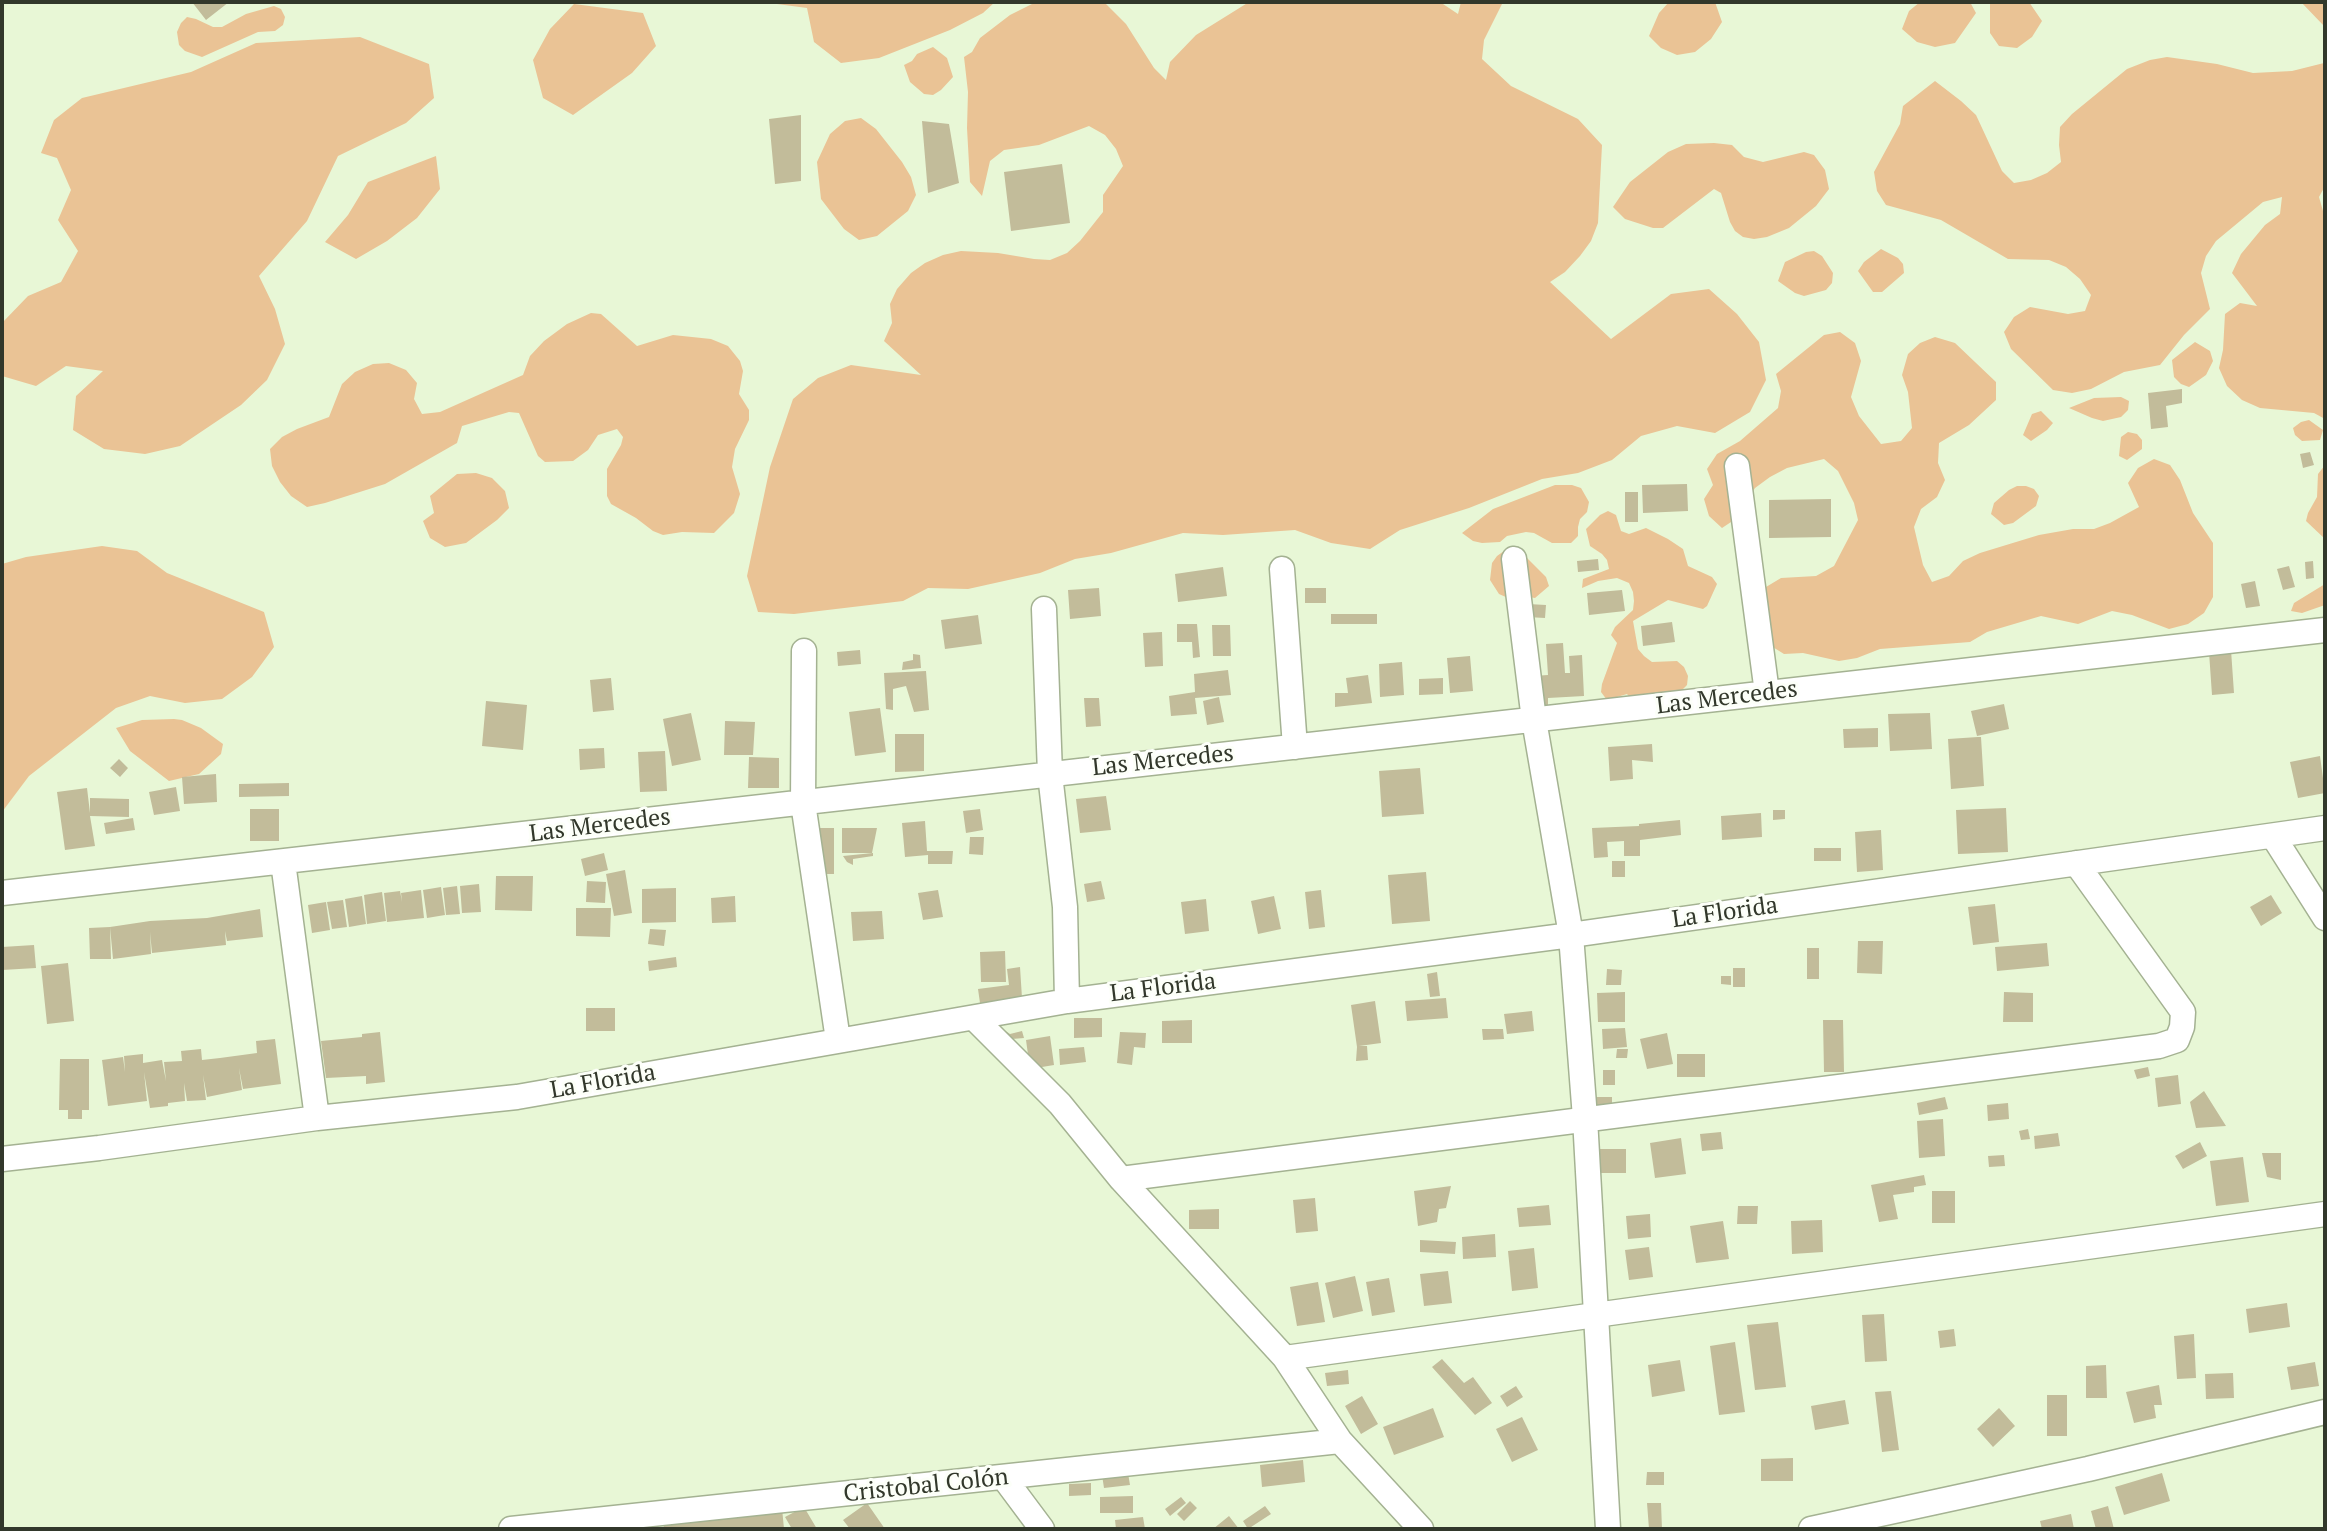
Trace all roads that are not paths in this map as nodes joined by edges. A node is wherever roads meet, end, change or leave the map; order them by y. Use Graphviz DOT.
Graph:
graph roads {
  1 [pos="1737,466"];
  2 [pos="1514,559"];
  3 [pos="1282,569"];
  4 [pos="1044,609"];
  5 [pos="2325,630"];
  6 [pos="804,651"];
  7 [pos="1767,693"];
  8 [pos="1534,720"];
  9 [pos="1295,747"];
  10 [pos="1050,774"];
  11 [pos="803,803"];
  12 [pos="2325,828"];
  13 [pos="2273,836"];
  14 [pos="283,862"];
  15 [pos="2076,863"];
  16 [pos="2,893"];
  17 [pos="2325,918"];
  18 [pos="1571,935"];
  19 [pos="1067,1001"];
  20 [pos="975,1019"];
  21 [pos="838,1040"];
  22 [pos="317,1118"];
  23 [pos="1585,1118"];
  24 [pos="2,1158"];
  25 [pos="1121,1179"];
  26 [pos="2325,1214"];
  27 [pos="1595,1315"];
  28 [pos="1285,1358"];
  29 [pos="2325,1412"];
  30 [pos="1340,1441"];
  31 [pos="1004,1478"];
  32 [pos="642,1523"];
  33 [pos="511,1529"];
  34 [pos="1042,1529"];
  35 [pos="1421,1529"];
  36 [pos="1608,1529"];
  37 [pos="1811,1529"];
  1 -- 7 [label="street"];
  2 -- 8 [label="street"];
  3 -- 9 [label="street"];
  4 -- 10 [label="street"];
  5 -- 7 [label="street, Las Mercedes"];
  6 -- 11 [label="street"];
  7 -- 8 [label="street, Las Mercedes"];
  8 -- 9 [label="street, Las Mercedes"];
  8 -- 18 [label="street"];
  9 -- 10 [label="street, Las Mercedes"];
  10 -- 11 [label="street, Las Mercedes"];
  10 -- 19 [label="street"];
  11 -- 14 [label="street, Las Mercedes"];
  11 -- 21 [label="street"];
  12 -- 13 [label="street, La Florida"];
  13 -- 15 [label="street, La Florida"];
  13 -- 17 [label="street"];
  14 -- 16 [label="street, Las Mercedes"];
  14 -- 22 [label="street"];
  15 -- 18 [label="street, La Florida"];
  15 -- 23 [label="street"];
  18 -- 19 [label="street, La Florida"];
  18 -- 23 [label="street"];
  19 -- 20 [label="street, La Florida"];
  20 -- 21 [label="street, La Florida"];
  20 -- 25 [label="street"];
  21 -- 22 [label="street, La Florida"];
  22 -- 24 [label="street, La Florida"];
  23 -- 25 [label="street"];
  23 -- 27 [label="street"];
  25 -- 28 [label="street"];
  26 -- 27 [label="street"];
  27 -- 28 [label="street"];
  27 -- 36 [label="street"];
  28 -- 30 [label="street"];
  29 -- 37 [label="street"];
  30 -- 31 [label="street, Cristobal Colón"];
  30 -- 35 [label="street"];
  31 -- 32 [label="street, Cristobal Colón"];
  31 -- 34 [label="street"];
  32 -- 33 [label="street, Cristobal Colón"];
}
